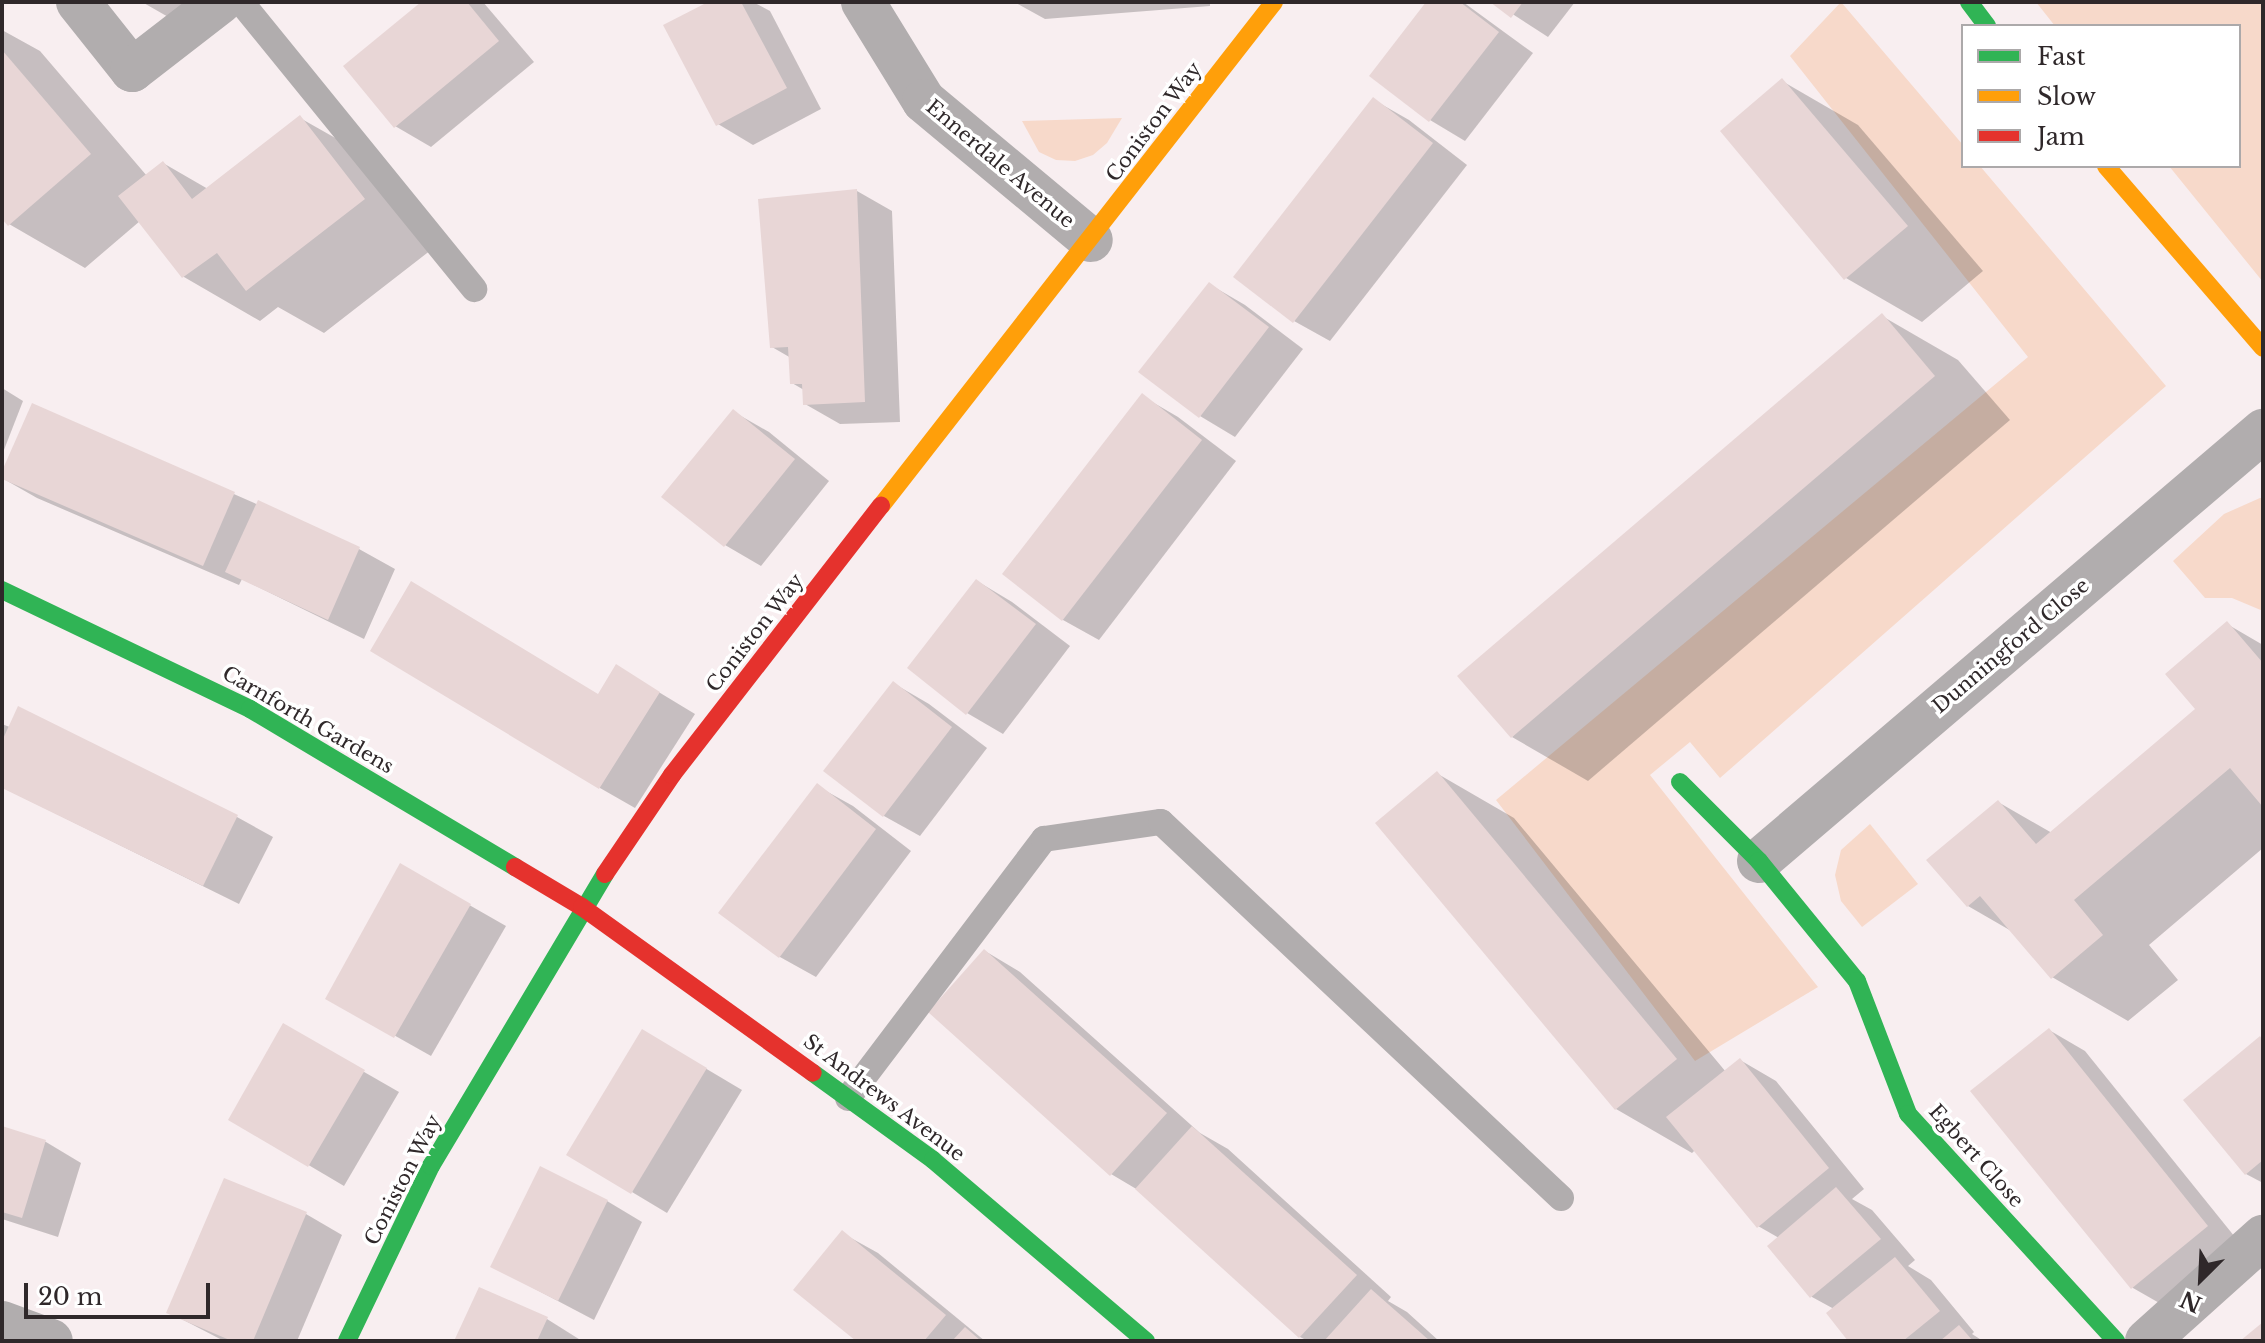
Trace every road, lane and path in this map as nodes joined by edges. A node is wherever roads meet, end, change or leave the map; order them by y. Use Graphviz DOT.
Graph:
graph roads {
  1 [pos="78,2"];
  2 [pos="220,2"];
  3 [pos="241,2"];
  4 [pos="863,2"];
  5 [pos="1274,2"];
  6 [pos="1969,2"];
  7 [pos="1986,24"];
  8 [pos="2108,168"];
  9 [pos="1091,240"];
  10 [pos="474,289"];
  11 [pos="2263,348"];
  12 [pos="2263,431"];
  13 [pos="2,590"];
  14 [pos="1680,782"];
  15 [pos="1759,861"];
  16 [pos="582,907"];
  17 [pos="848,1098"];
  18 [pos="1561,1198"];
  19 [pos="2263,1237"];
  20 [pos="2,1323"];
  21 [pos="51,1341"];
  22 [pos="347,1341"];
  23 [pos="1146,1341"];
  24 [pos="2116,1341"];
  25 [pos="2147,1341"];
  1 -- 2 [label="street"];
  3 -- 10 [label="lane"];
  4 -- 9 [label="street, Ennerdale Avenue"];
  5 -- 9 [label="street, Coniston Way"];
  6 -- 7 [label="street"];
  8 -- 11 [label="street"];
  9 -- 16 [label="street, Coniston Way"];
  12 -- 15 [label="street, Dunningford Close"];
  13 -- 16 [label="street, Carnforth Gardens"];
  14 -- 15 [label="street, Egbert Close"];
  15 -- 24 [label="street, Egbert Close"];
  16 -- 17 [label="street, St Andrews Avenue"];
  16 -- 22 [label="street, Coniston Way"];
  17 -- 18 [label="lane"];
  17 -- 23 [label="street, St Andrews Avenue"];
  19 -- 25 [label="street"];
  20 -- 21 [label="street"];
}
